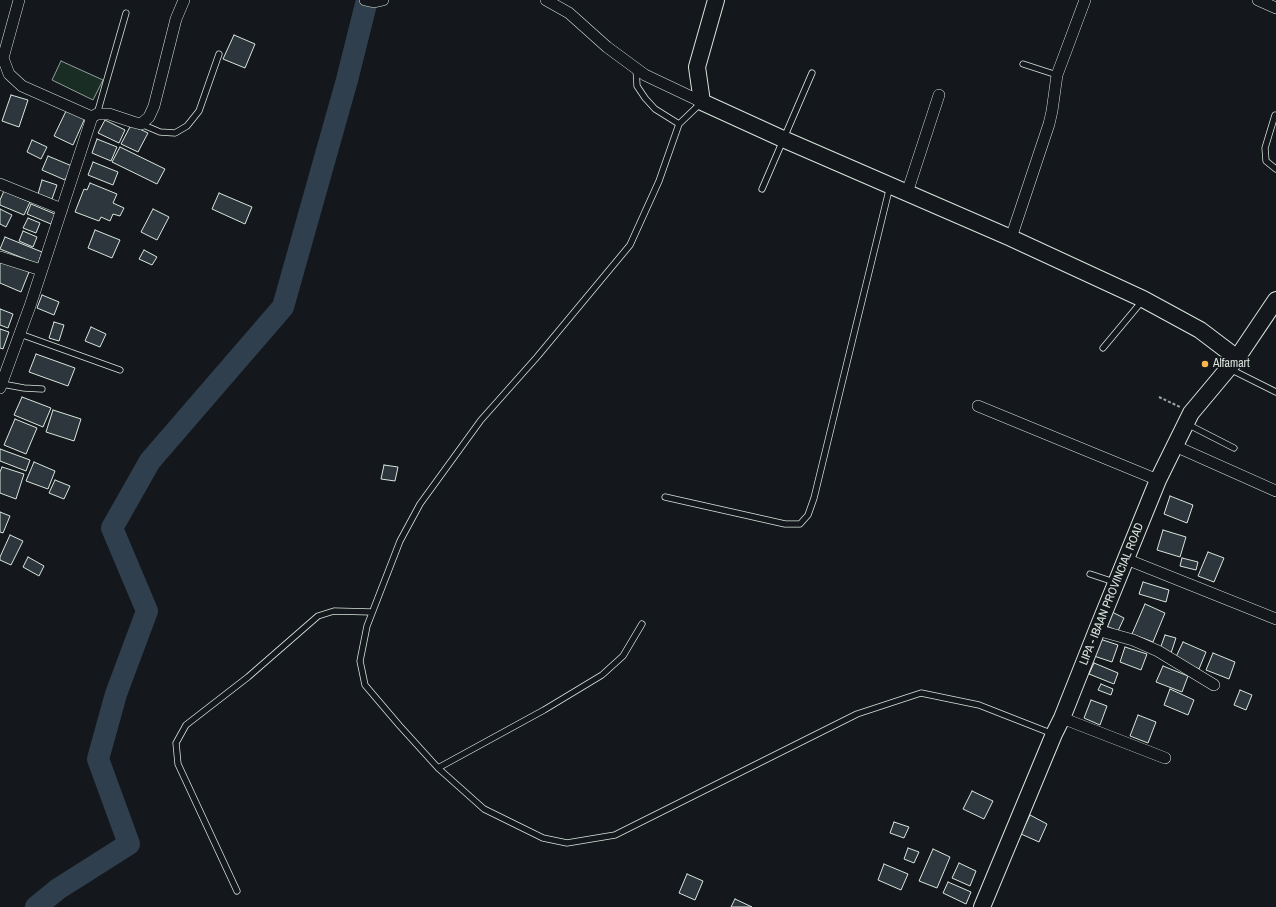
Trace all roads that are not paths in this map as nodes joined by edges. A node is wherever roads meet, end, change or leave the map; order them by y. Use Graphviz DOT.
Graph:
graph roads {
  1 [pos="19,0"];
  2 [pos="184,0"];
  3 [pos="546,0"];
  4 [pos="716,0"];
  5 [pos="1085,0"];
  6 [pos="1258,0"];
  7 [pos="1276,8"];
  8 [pos="126,13"];
  9 [pos="219,54"];
  10 [pos="2,58"];
  11 [pos="1023,64"];
  12 [pos="636,68"];
  13 [pos="812,72"];
  14 [pos="1057,75"];
  15 [pos="940,95"];
  16 [pos="702,102"];
  17 [pos="1275,115"];
  18 [pos="94,116"];
  19 [pos="141,124"];
  20 [pos="680,124"];
  21 [pos="783,139"];
  22 [pos="1276,169"];
  23 [pos="0,184"];
  24 [pos="890,186"];
  25 [pos="762,189"];
  26 [pos="907,193"];
  27 [pos="62,209"];
  28 [pos="1011,238"];
  29 [pos="0,257"];
  30 [pos="41,270"];
  31 [pos="1143,300"];
  32 [pos="1276,300"];
  33 [pos="20,334"];
  34 [pos="1103,348"];
  35 [pos="1232,363"];
  36 [pos="120,370"];
  37 [pos="1,386"];
  38 [pos="42,389"];
  39 [pos="1276,392"];
  40 [pos="978,406"];
  41 [pos="1189,419"];
  42 [pos="1176,446"];
  43 [pos="1234,448"];
  44 [pos="1158,480"];
  45 [pos="1276,491"];
  46 [pos="665,497"];
  47 [pos="1126,559"];
  48 [pos="1090,574"];
  49 [pos="1116,583"];
  50 [pos="372,612"];
  51 [pos="1276,620"];
  52 [pos="642,624"];
  53 [pos="1096,630"];
  54 [pos="1214,685"];
  55 [pos="1062,718"];
  56 [pos="1054,734"];
  57 [pos="1165,758"];
  58 [pos="438,768"];
  59 [pos="237,891"];
  60 [pos="982,907"];
  1 -- 10 [label="street"];
  2 -- 19 [label="street"];
  3 -- 12 [label="street"];
  4 -- 16 [label="street"];
  5 -- 14 [label="street"];
  6 -- 7 [label="street"];
  8 -- 18 [label="lane"];
  9 -- 19 [label="lane"];
  10 -- 18 [label="street"];
  11 -- 14 [label="lane"];
  12 -- 16 [label="street"];
  12 -- 20 [label="lane"];
  13 -- 21 [label="lane"];
  14 -- 28 [label="street"];
  15 -- 26 [label="street"];
  16 -- 20 [label="lane"];
  16 -- 21 [label="street"];
  17 -- 22 [label="lane"];
  18 -- 19 [label="street"];
  18 -- 27 [label="street"];
  20 -- 50 [label="lane"];
  21 -- 24 [label="street"];
  21 -- 25 [label="lane"];
  23 -- 27 [label="street"];
  24 -- 26 [label="street"];
  24 -- 46 [label="lane"];
  26 -- 28 [label="street"];
  27 -- 30 [label="street"];
  28 -- 31 [label="street"];
  29 -- 30 [label="street"];
  30 -- 33 [label="street"];
  31 -- 34 [label="lane"];
  31 -- 35 [label="street"];
  32 -- 35 [label="street, LIPA - IBAAN PROVINCIAL ROAD"];
  33 -- 36 [label="lane"];
  33 -- 37 [label="street"];
  35 -- 39 [label="lane"];
  35 -- 41 [label="street, LIPA - IBAAN PROVINCIAL ROAD"];
  37 -- 38 [label="lane"];
  40 -- 44 [label="street"];
  41 -- 42 [label="street, LIPA - IBAAN PROVINCIAL ROAD"];
  41 -- 43 [label="lane"];
  42 -- 44 [label="street, LIPA - IBAAN PROVINCIAL ROAD"];
  42 -- 45 [label="street"];
  44 -- 47 [label="street, LIPA - IBAAN PROVINCIAL ROAD"];
  47 -- 49 [label="street, LIPA - IBAAN PROVINCIAL ROAD"];
  47 -- 51 [label="street"];
  48 -- 49 [label="lane"];
  49 -- 53 [label="street, LIPA - IBAAN PROVINCIAL ROAD"];
  50 -- 58 [label="lane"];
  50 -- 59 [label="lane"];
  52 -- 58 [label="lane"];
  53 -- 54 [label="street"];
  53 -- 55 [label="street, LIPA - IBAAN PROVINCIAL ROAD"];
  55 -- 56 [label="street, LIPA - IBAAN PROVINCIAL ROAD"];
  55 -- 57 [label="street"];
  56 -- 58 [label="lane"];
  56 -- 60 [label="street, LIPA - IBAAN PROVINCIAL ROAD"];
}
